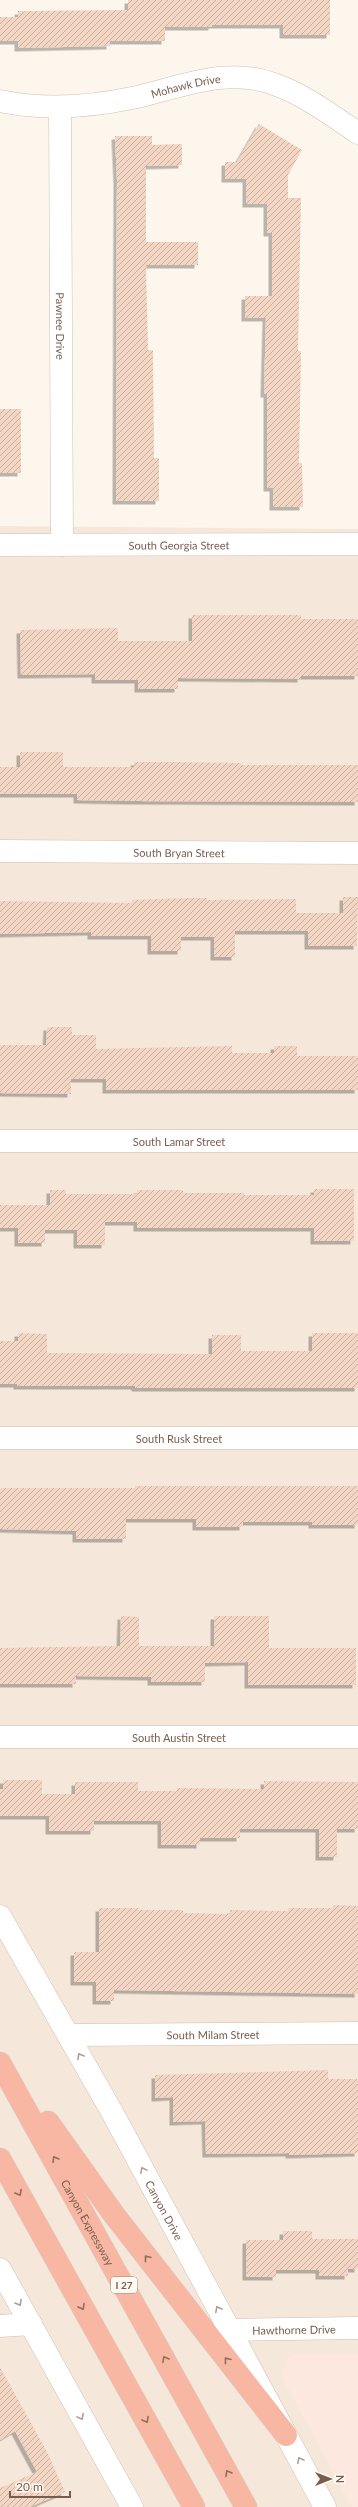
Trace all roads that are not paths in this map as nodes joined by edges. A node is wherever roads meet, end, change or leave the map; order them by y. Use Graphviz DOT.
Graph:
graph roads {
  1 [pos="0,101"];
  2 [pos="60,107"];
  3 [pos="358,133"];
  4 [pos="358,544"];
  5 [pos="0,545"];
  6 [pos="62,545"];
  7 [pos="0,851"];
  8 [pos="358,853"];
  9 [pos="0,1141"];
  10 [pos="358,1141"];
  11 [pos="0,1438"];
  12 [pos="358,1438"];
  13 [pos="0,1736"];
  14 [pos="358,1738"];
  15 [pos="0,1916"];
  16 [pos="358,2034"];
  17 [pos="68,2035"];
  18 [pos="0,2056"];
  19 [pos="0,2063"];
  20 [pos="0,2159"];
  21 [pos="0,2269"];
  22 [pos="31,2324"];
  23 [pos="0,2326"];
  24 [pos="358,2328"];
  25 [pos="229,2330"];
  26 [pos="286,2435"];
  27 [pos="132,2507"];
  28 [pos="194,2507"];
  29 [pos="246,2507"];
  30 [pos="325,2507"];
  1 -- 2 [label="street, Mohawk Drive"];
  2 -- 3 [label="street, Mohawk Drive"];
  2 -- 6 [label="street, Pawnee Drive"];
  4 -- 6 [label="street, South Georgia Street"];
  5 -- 6 [label="street, South Georgia Street"];
  7 -- 8 [label="street, South Bryan Street"];
  9 -- 10 [label="street, South Lamar Street"];
  11 -- 12 [label="street, South Rusk Street"];
  13 -- 14 [label="street, South Austin Street"];
  15 -- 17 [label="street, Canyon Drive"];
  16 -- 17 [label="street, South Milam Street"];
  25 -- 17 [label="street, Canyon Drive, one-way"];
  26 -- 18 [label="highway, one-way"];
  29 -- 19 [label="highway, Canyon Expressway / I 27, one-way"];
  20 -- 28 [label="highway, one-way"];
  21 -- 22 [label="street, one-way"];
  22 -- 23 [label="street"];
  22 -- 27 [label="street, one-way"];
  24 -- 25 [label="street, Hawthorne Drive"];
  25 -- 26 [label="street, Canyon Drive"];
  30 -- 26 [label="street, Canyon Drive, one-way"];
}
